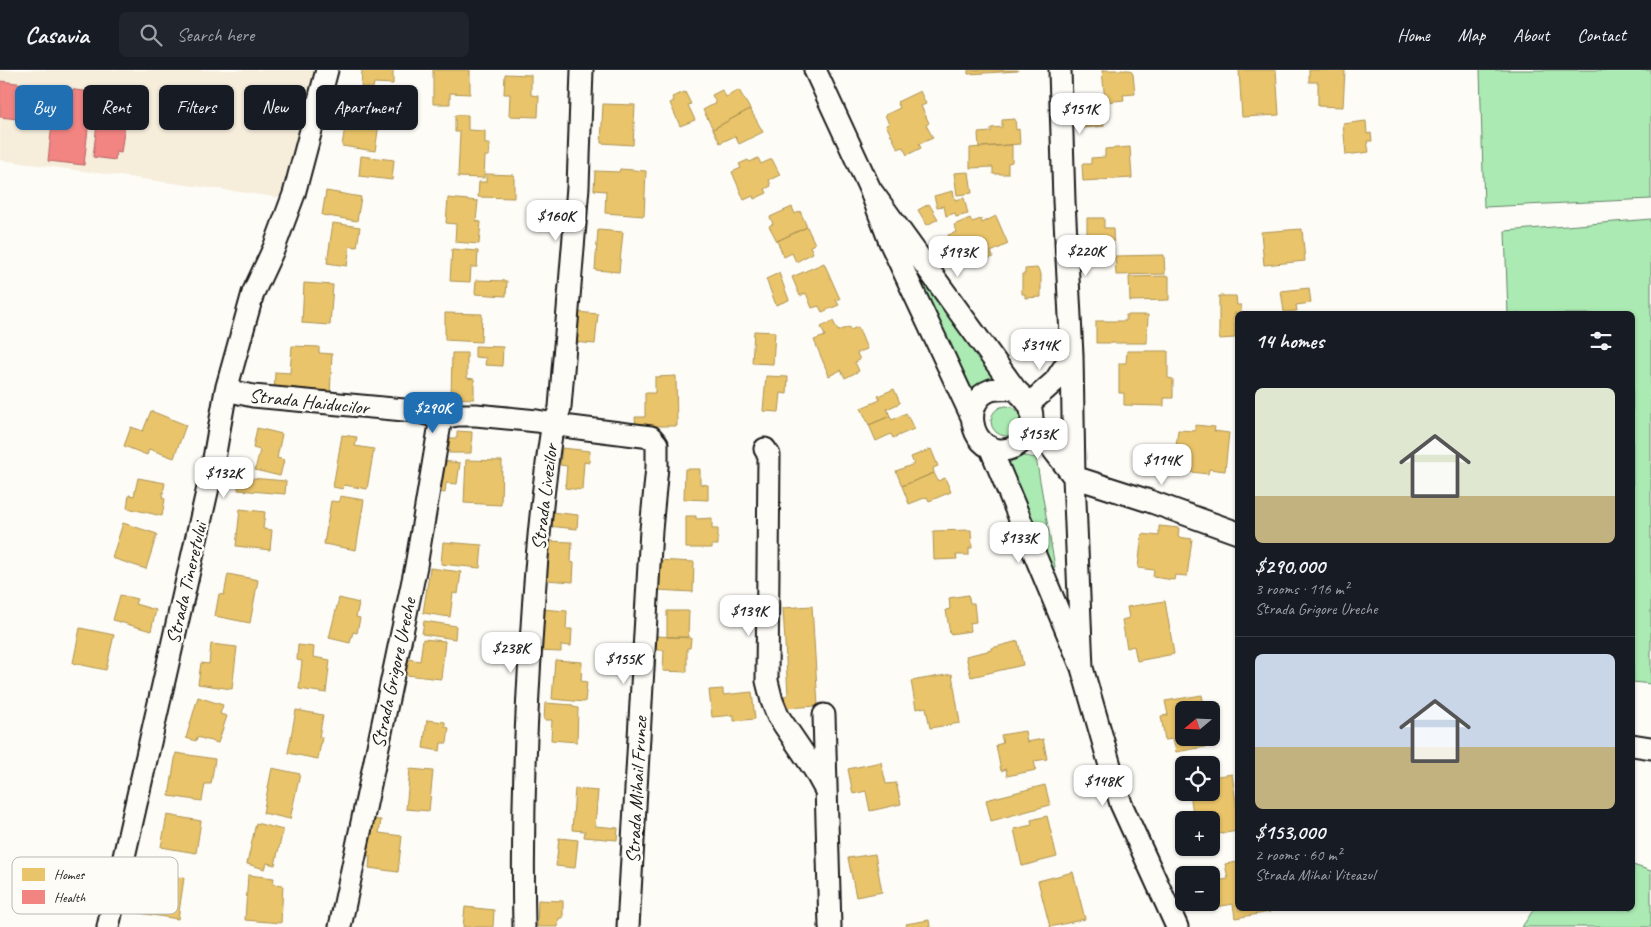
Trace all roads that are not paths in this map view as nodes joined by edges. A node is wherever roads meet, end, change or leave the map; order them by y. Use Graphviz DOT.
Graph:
graph roads {
  1 [pos="327,70"];
  2 [pos="582,70"];
  3 [pos="815,70"];
  4 [pos="1060,70"];
  5 [pos="870,189"];
  6 [pos="1072,355"];
  7 [pos="226,390"];
  8 [pos="1025,405"];
  9 [pos="972,417"];
  10 [pos="441,418"];
  11 [pos="553,424"];
  12 [pos="657,444"];
  13 [pos="990,447"];
  14 [pos="765,449"];
  15 [pos="1074,476"];
  16 [pos="1235,533"];
  17 [pos="1082,668"];
  18 [pos="824,716"];
  19 [pos="1635,745"];
  20 [pos="1651,748"];
  21 [pos="826,791"];
  22 [pos="124,857"];
  23 [pos="111,914"];
  24 [pos="1170,926"];
  25 [pos="108,927"];
  26 [pos="340,927"];
  27 [pos="524,927"];
  28 [pos="628,927"];
  29 [pos="830,927"];
  1 -- 7 [label="street, Strada Tineretului"];
  2 -- 11 [label="street, Strada Livezilor"];
  3 -- 5 [label="street"];
  4 -- 6 [label="street"];
  5 -- 8 [label="street"];
  5 -- 9 [label="street"];
  6 -- 8 [label="street"];
  6 -- 15 [label="street"];
  7 -- 10 [label="street, Strada Haiducilor"];
  7 -- 22 [label="street, Strada Tineretului"];
  8 -- 9 [label="street"];
  8 -- 13 [label="street"];
  8 -- 15 [label="street"];
  9 -- 13 [label="street"];
  10 -- 11 [label="street, Strada Haiducilor"];
  10 -- 26 [label="street, Strada Grigore Ureche"];
  11 -- 12 [label="street, Strada Haiducilor"];
  11 -- 27 [label="street, Strada Livezilor"];
  12 -- 28 [label="street, Strada Mihail Frunze"];
  13 -- 17 [label="street"];
  14 -- 21 [label="street"];
  15 -- 16 [label="street"];
  15 -- 17 [label="street"];
  17 -- 24 [label="street"];
  18 -- 21 [label="street"];
  19 -- 20 [label="street"];
  21 -- 29 [label="street"];
  23 -- 25 [label="street, Strada Tineretului"];
}
